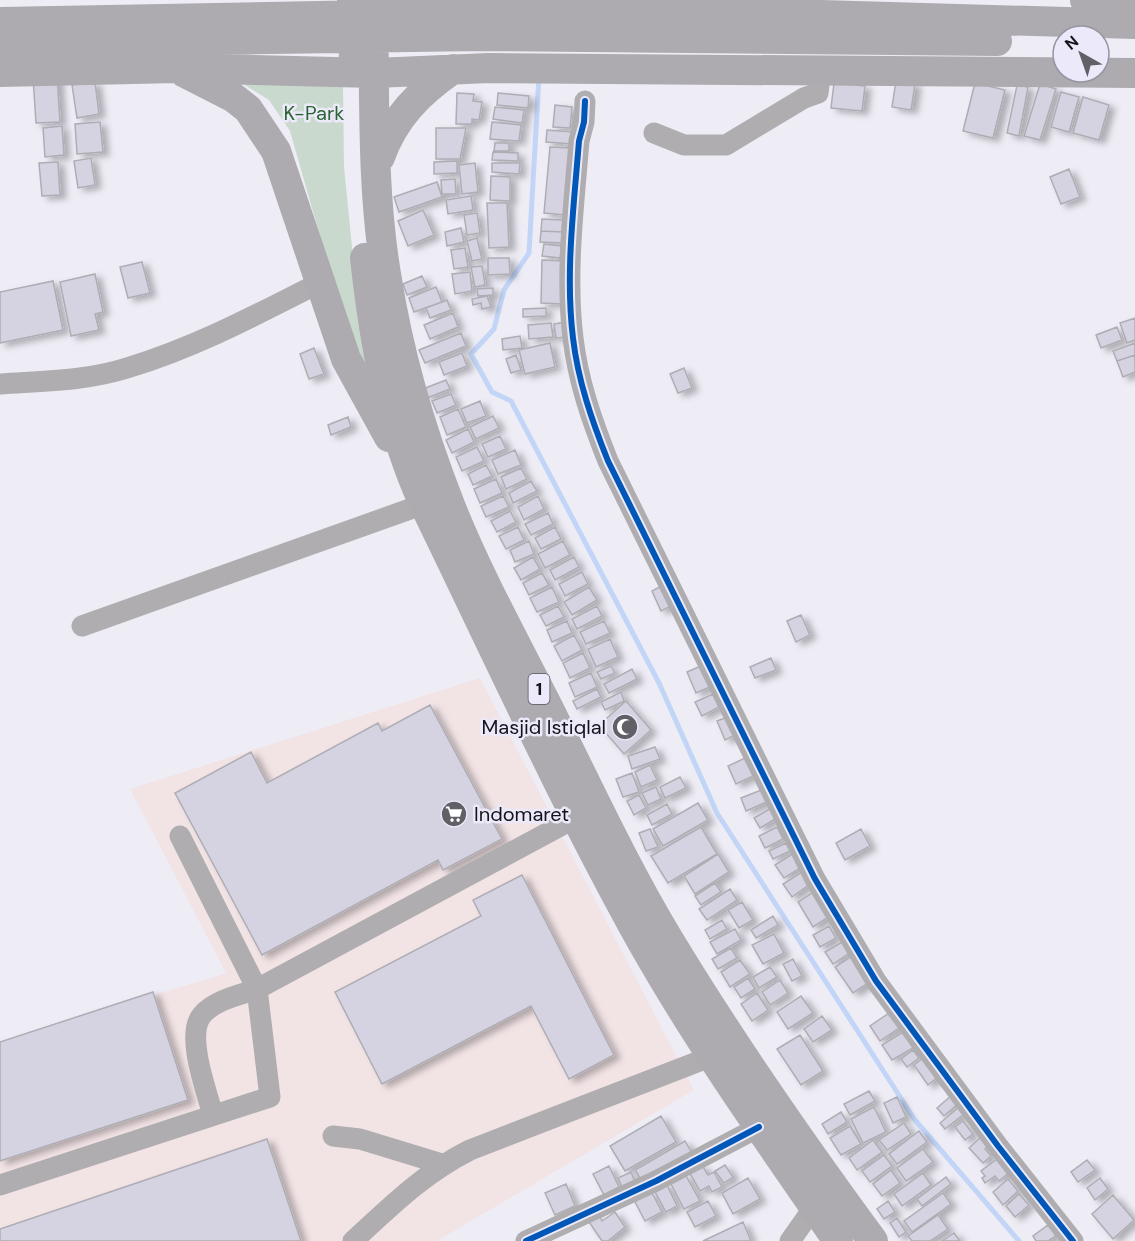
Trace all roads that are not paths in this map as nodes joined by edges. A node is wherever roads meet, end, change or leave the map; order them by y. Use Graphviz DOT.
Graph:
graph roads {
  1 [pos="246,0"];
  2 [pos="352,0"];
  3 [pos="362,0"];
  4 [pos="373,0"];
  5 [pos="1085,0"];
  6 [pos="1135,1"];
  7 [pos="0,22"];
  8 [pos="1135,24"];
  9 [pos="1051,42"];
  10 [pos="0,43"];
  11 [pos="1111,43"];
  12 [pos="1135,44"];
  13 [pos="177,68"];
  14 [pos="453,69"];
  15 [pos="821,71"];
  16 [pos="0,72"];
  17 [pos="365,73"];
  18 [pos="1135,73"];
  19 [pos="585,101"];
  20 [pos="654,133"];
  21 [pos="377,166"];
  22 [pos="319,283"];
  23 [pos="0,384"];
  24 [pos="409,471"];
  25 [pos="424,504"];
  26 [pos="82,626"];
  27 [pos="577,818"];
  28 [pos="180,836"];
  29 [pos="257,989"];
  30 [pos="710,1057"];
  31 [pos="213,1114"];
  32 [pos="759,1127"];
  33 [pos="333,1136"];
  34 [pos="442,1164"];
  35 [pos="0,1185"];
  36 [pos="814,1207"];
  37 [pos="851,1236"];
  38 [pos="1065,1238"];
  39 [pos="353,1241"];
  40 [pos="526,1241"];
  41 [pos="790,1241"];
  1 -- 2 [label="highway"];
  2 -- 3 [label="highway"];
  2 -- 17 [label="highway, 1"];
  4 -- 17 [label="highway, 1"];
  5 -- 6 [label="highway"];
  7 -- 8 [label="highway"];
  9 -- 10 [label="highway"];
  11 -- 12 [label="highway"];
  13 -- 16 [label="highway"];
  13 -- 17 [label="highway"];
  13 -- 22 [label="highway"];
  14 -- 15 [label="highway"];
  14 -- 17 [label="highway"];
  14 -- 21 [label="highway"];
  15 -- 18 [label="highway"];
  15 -- 20 [label="street"];
  17 -- 21 [label="highway, 1"];
  17 -- 24 [label="highway, 1"];
  19 -- 38 [label="street"];
  21 -- 37 [label="highway, 1"];
  22 -- 23 [label="street"];
  22 -- 24 [label="highway"];
  24 -- 25 [label="highway, 1"];
  25 -- 26 [label="street"];
  25 -- 27 [label="highway, 1"];
  27 -- 29 [label="street"];
  27 -- 30 [label="highway, 1"];
  28 -- 29 [label="street"];
  29 -- 31 [label="street"];
  29 -- 31 [label="street"];
  30 -- 32 [label="highway, 1"];
  30 -- 34 [label="street"];
  31 -- 35 [label="street"];
  32 -- 36 [label="highway, 1"];
  32 -- 40 [label="street"];
  33 -- 34 [label="street"];
  34 -- 39 [label="street"];
  36 -- 37 [label="highway, 1"];
  36 -- 41 [label="street"];
}
